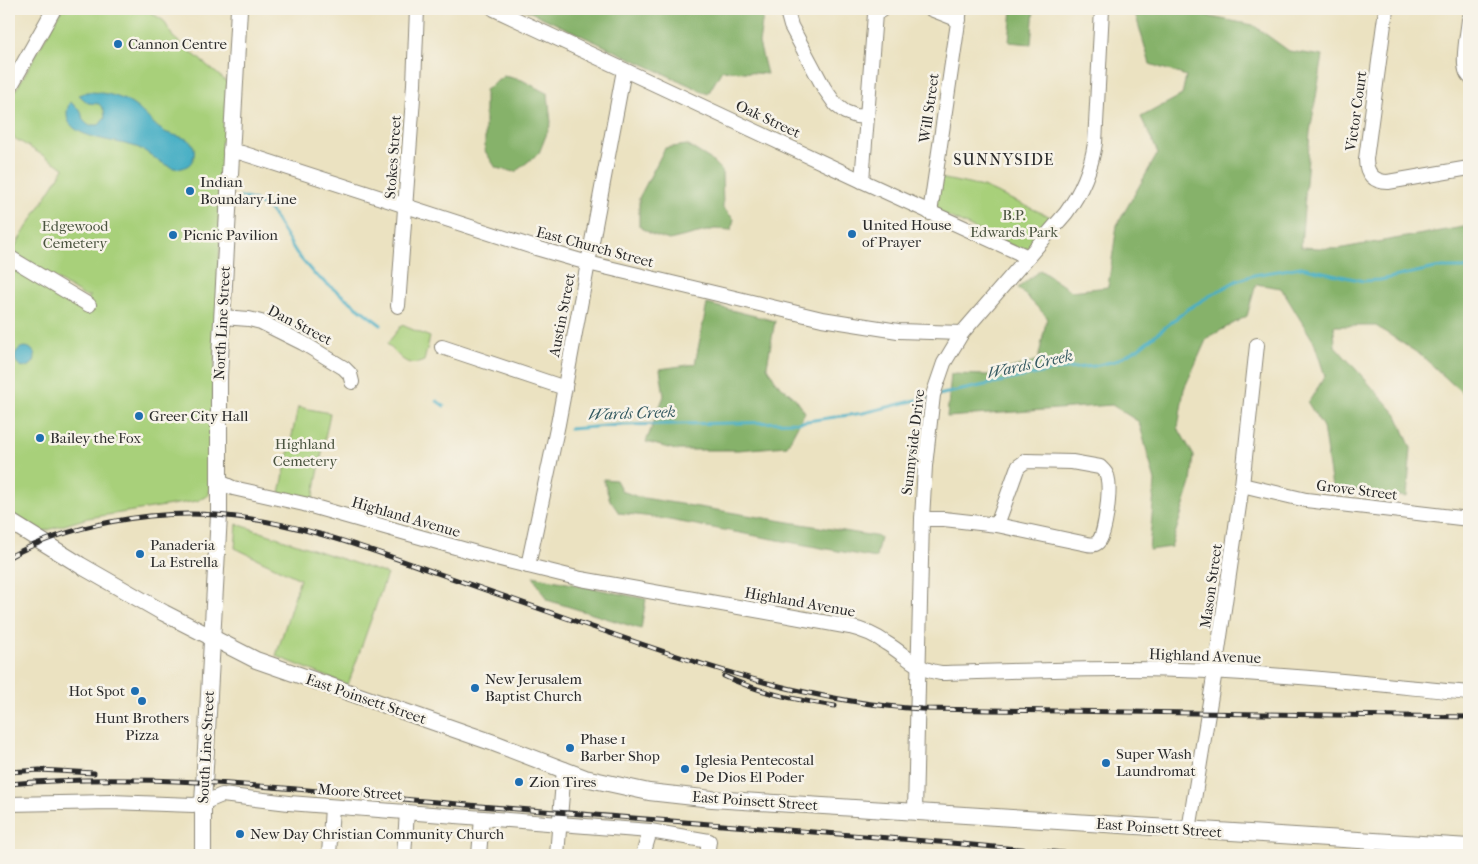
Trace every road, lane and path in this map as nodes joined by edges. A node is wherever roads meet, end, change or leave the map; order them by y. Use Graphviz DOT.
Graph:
graph roads {
  1 [pos="54,9"];
  2 [pos="238,9"];
  3 [pos="417,9"];
  4 [pos="494,9"];
  5 [pos="790,9"];
  6 [pos="931,9"];
  7 [pos="1102,9"];
  8 [pos="1386,9"];
  9 [pos="876,10"];
  10 [pos="959,14"];
  11 [pos="1469,19"];
  12 [pos="624,70"];
  13 [pos="1469,76"];
  14 [pos="9,89"];
  15 [pos="868,117"];
  16 [pos="230,151"];
  17 [pos="1469,168"];
  18 [pos="862,181"];
  19 [pos="406,207"];
  20 [pos="930,213"];
  21 [pos="1028,256"];
  22 [pos="9,258"];
  23 [pos="588,263"];
  24 [pos="90,306"];
  25 [pos="398,306"];
  26 [pos="222,317"];
  27 [pos="962,333"];
  28 [pos="1258,345"];
  29 [pos="442,347"];
  30 [pos="352,382"];
  31 [pos="565,388"];
  32 [pos="218,481"];
  33 [pos="1242,485"];
  34 [pos="922,519"];
  35 [pos="1469,519"];
  36 [pos="9,521"];
  37 [pos="997,525"];
  38 [pos="528,566"];
  39 [pos="211,638"];
  40 [pos="919,667"];
  41 [pos="1215,671"];
  42 [pos="1469,693"];
  43 [pos="564,769"];
  44 [pos="203,803"];
  45 [pos="9,804"];
  46 [pos="332,806"];
  47 [pos="915,811"];
  48 [pos="407,812"];
  49 [pos="482,818"];
  50 [pos="559,824"];
  51 [pos="1189,830"];
  52 [pos="650,831"];
  53 [pos="708,848"];
  54 [pos="1469,848"];
  55 [pos="203,855"];
  56 [pos="329,855"];
  57 [pos="404,855"];
  58 [pos="479,855"];
  59 [pos="557,855"];
  60 [pos="643,855"];
  1 -- 14 [label="street"];
  2 -- 16 [label="main road, North Line Street"];
  3 -- 19 [label="street, Stokes Street"];
  4 -- 12 [label="street, Oak Street"];
  5 -- 15 [label="street"];
  6 -- 10 [label="street"];
  7 -- 21 [label="street, Sunnyside Drive"];
  8 -- 17 [label="street, Victor Court"];
  9 -- 15 [label="street"];
  10 -- 20 [label="street, Will Street"];
  11 -- 13 [label="street"];
  12 -- 18 [label="street, Oak Street"];
  12 -- 23 [label="street, Austin Street"];
  15 -- 18 [label="street"];
  16 -- 19 [label="street, East Church Street"];
  16 -- 26 [label="main road, North Line Street"];
  18 -- 20 [label="street, Oak Street"];
  19 -- 23 [label="street, East Church Street"];
  19 -- 25 [label="street, Stokes Street"];
  20 -- 21 [label="street, Oak Street"];
  21 -- 27 [label="street, Sunnyside Drive"];
  22 -- 24 [label="street"];
  23 -- 27 [label="street, East Church Street"];
  23 -- 31 [label="street, Austin Street"];
  26 -- 30 [label="street, Dan Street"];
  26 -- 32 [label="main road, North Line Street"];
  27 -- 34 [label="street, Sunnyside Drive"];
  28 -- 33 [label="street, Mason Street"];
  29 -- 31 [label="street"];
  31 -- 38 [label="street, Austin Street"];
  32 -- 38 [label="street, Highland Avenue"];
  32 -- 39 [label="main road, North Line Street"];
  33 -- 35 [label="street, Grove Street"];
  33 -- 41 [label="street, Mason Street"];
  34 -- 37 [label="street"];
  34 -- 40 [label="street, Sunnyside Drive"];
  36 -- 39 [label="main road, East Poinsett Street"];
  37 -- 37 [label="street"];
  38 -- 40 [label="street, Highland Avenue"];
  39 -- 43 [label="main road, East Poinsett Street"];
  39 -- 44 [label="main road, South Line Street"];
  40 -- 41 [label="street, Highland Avenue"];
  40 -- 47 [label="street, Sunnyside Drive"];
  41 -- 42 [label="street, Highland Avenue"];
  41 -- 51 [label="street, Mason Street"];
  43 -- 47 [label="main road, East Poinsett Street"];
  43 -- 50 [label="street"];
  44 -- 45 [label="street, Moore Street"];
  44 -- 46 [label="street, Moore Street"];
  44 -- 55 [label="main road, South Line Street"];
  46 -- 48 [label="street, Moore Street"];
  46 -- 56 [label="street"];
  47 -- 51 [label="main road, East Poinsett Street"];
  48 -- 49 [label="street, Moore Street"];
  48 -- 57 [label="street"];
  49 -- 50 [label="street, Moore Street"];
  49 -- 58 [label="street"];
  50 -- 52 [label="street, Moore Street"];
  50 -- 59 [label="street"];
  51 -- 54 [label="main road, East Poinsett Street"];
  52 -- 53 [label="street, Moore Street"];
  52 -- 60 [label="street"];
}
